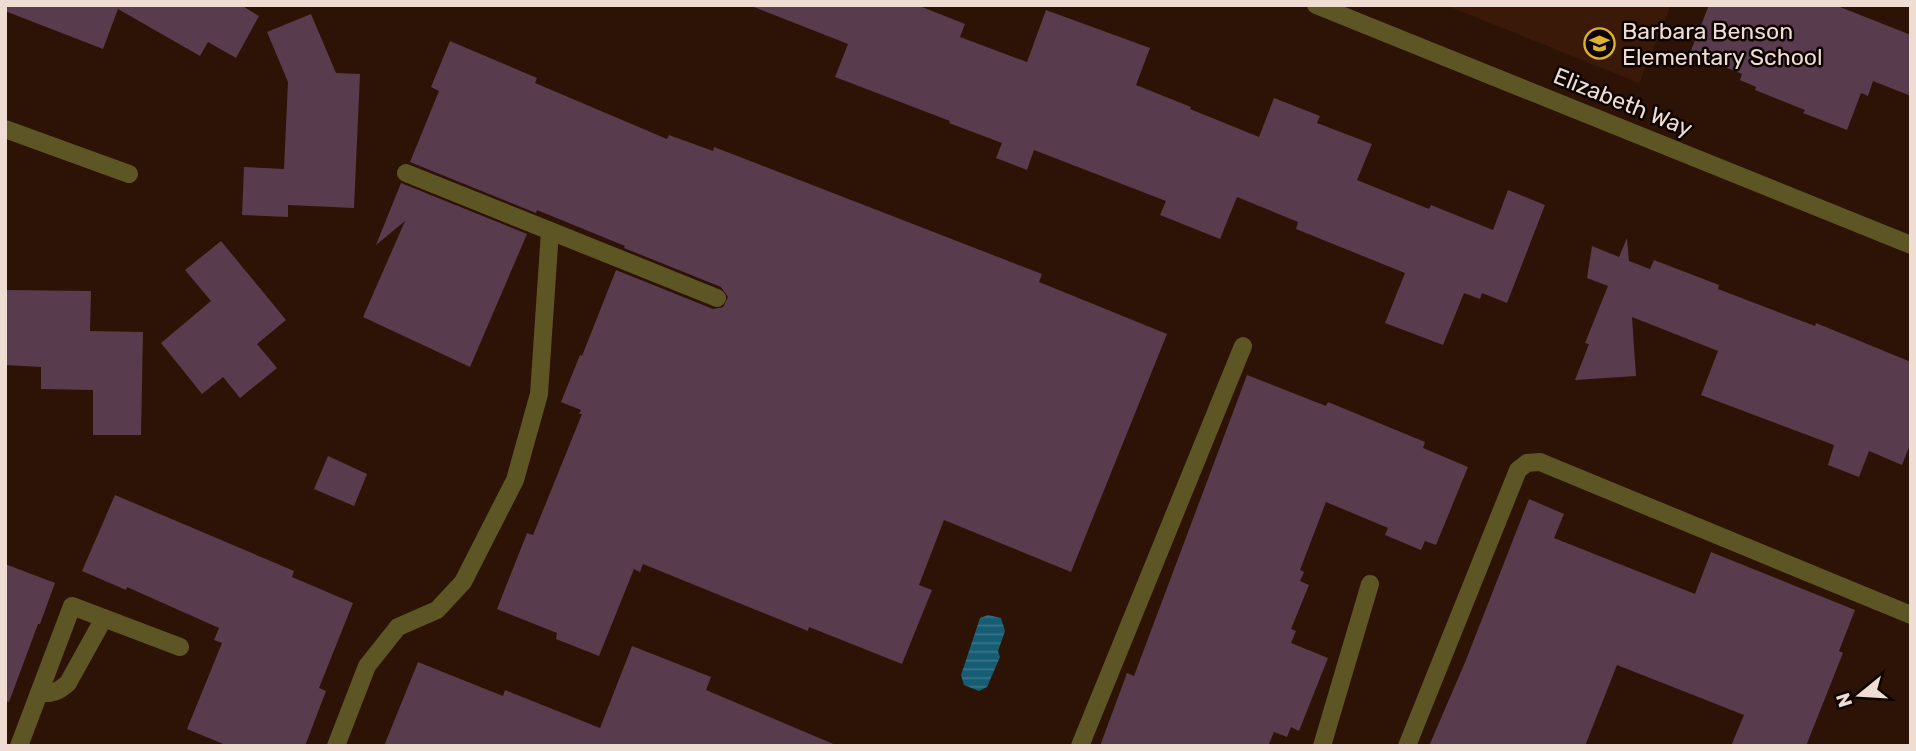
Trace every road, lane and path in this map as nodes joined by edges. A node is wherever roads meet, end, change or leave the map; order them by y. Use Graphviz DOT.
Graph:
graph roads {
  1 [pos="1317,5"];
  2 [pos="5,129"];
  3 [pos="407,173"];
  4 [pos="129,174"];
  5 [pos="550,232"];
  6 [pos="1911,245"];
  7 [pos="717,298"];
  8 [pos="1243,346"];
  9 [pos="1370,584"];
  10 [pos="1911,615"];
  11 [pos="104,618"];
  12 [pos="180,647"];
  13 [pos="39,693"];
  14 [pos="19,746"];
  15 [pos="336,746"];
  16 [pos="1080,746"];
  17 [pos="1322,746"];
  18 [pos="1408,746"];
  1 -- 6 [label="street, Elizabeth Way"];
  2 -- 4 [label="street"];
  3 -- 5 [label="street"];
  5 -- 7 [label="street"];
  5 -- 15 [label="street"];
  8 -- 16 [label="street"];
  9 -- 17 [label="street"];
  10 -- 18 [label="street"];
  11 -- 12 [label="street"];
  11 -- 13 [label="street"];
  11 -- 13 [label="street"];
  13 -- 14 [label="street"];
}
